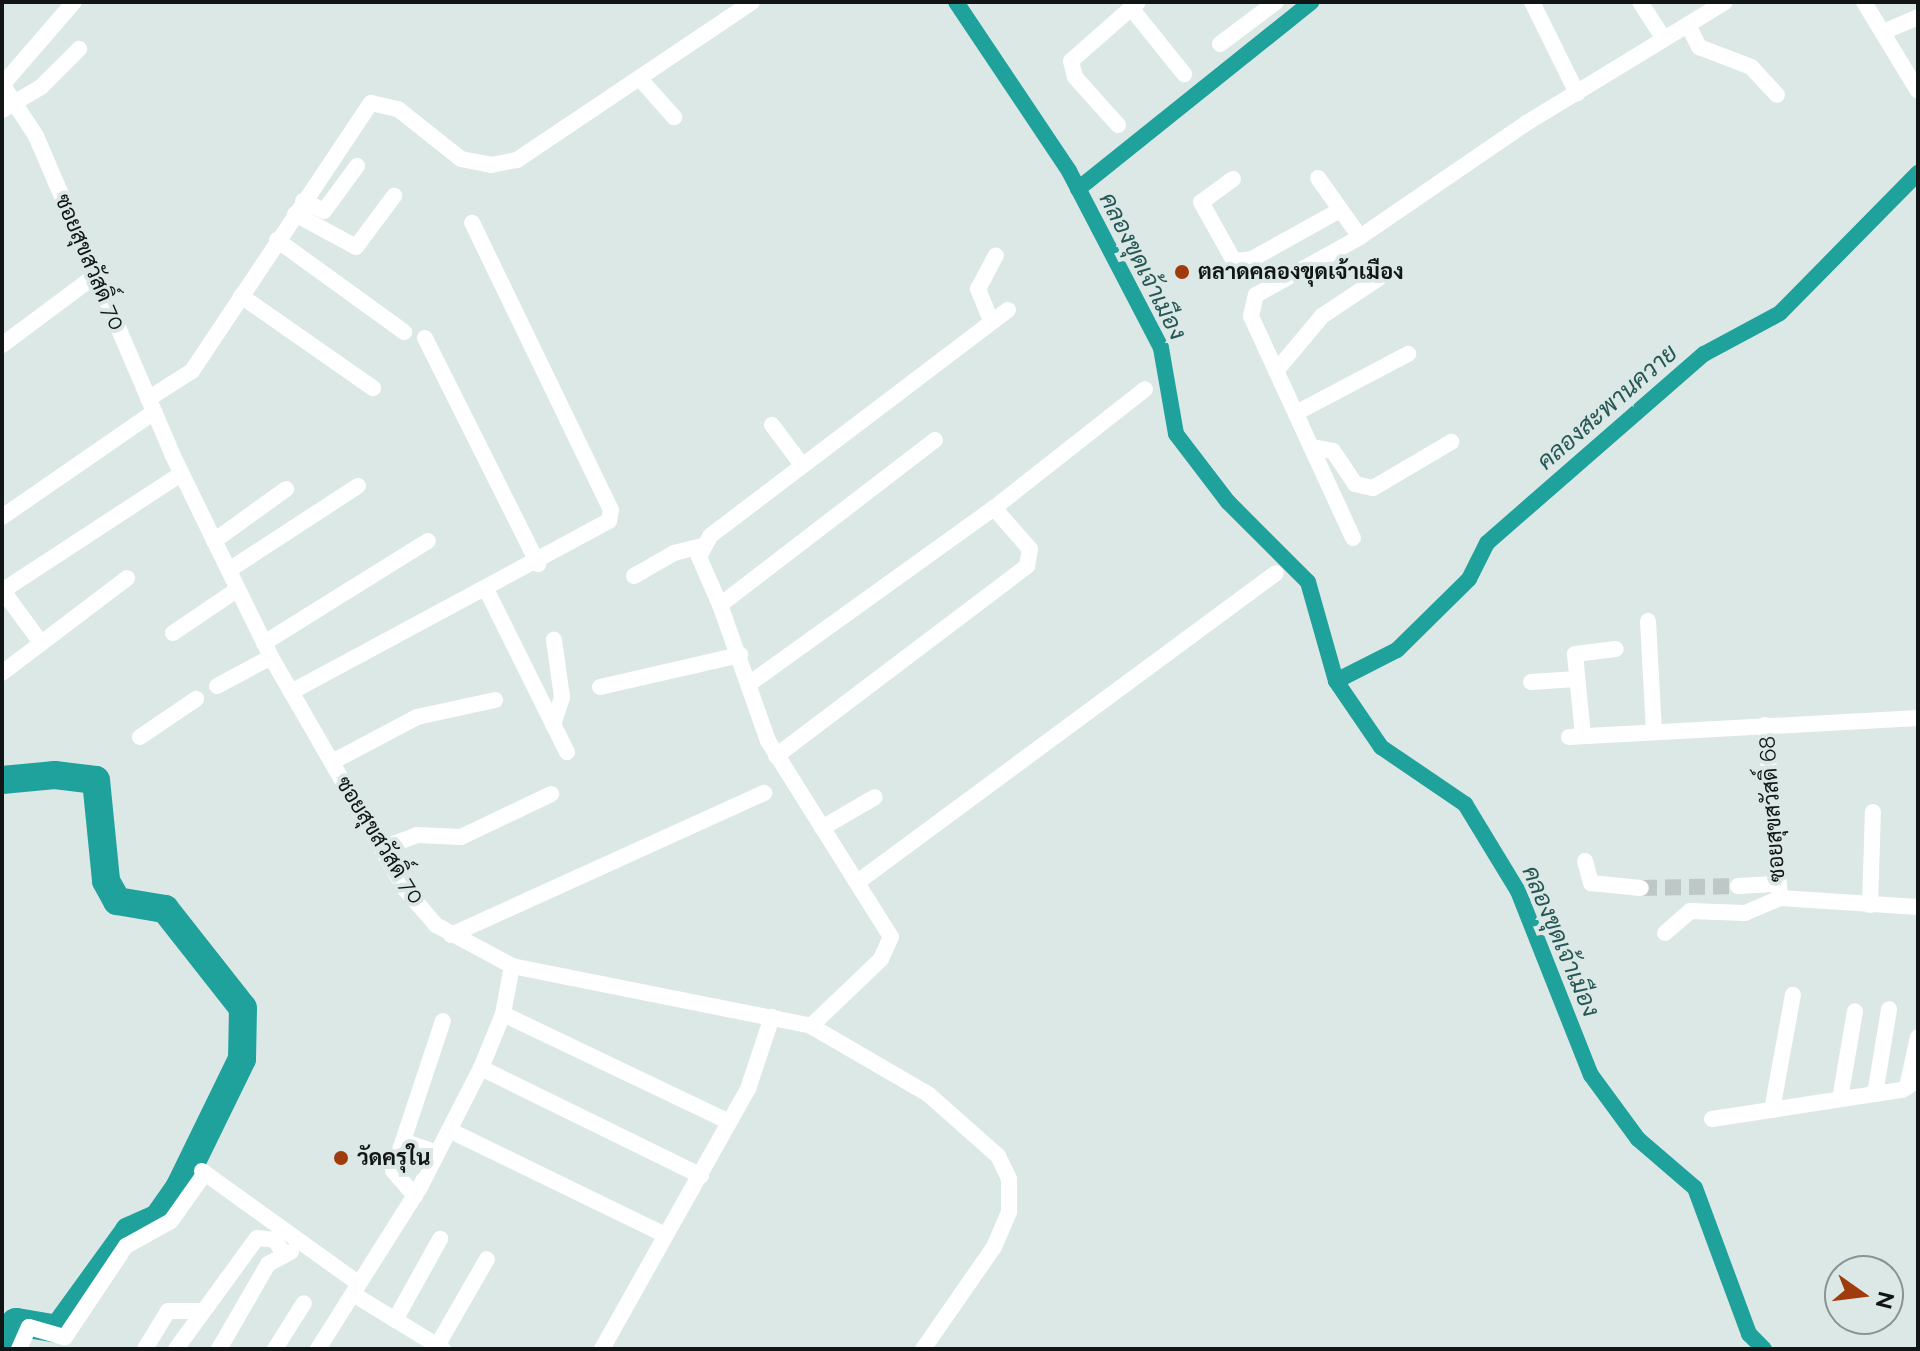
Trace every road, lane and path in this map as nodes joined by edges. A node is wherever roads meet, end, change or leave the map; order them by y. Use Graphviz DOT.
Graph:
graph roads {
  1 [pos="74,2"];
  2 [pos="752,2"];
  3 [pos="1276,2"];
  4 [pos="1532,2"];
  5 [pos="1640,2"];
  6 [pos="1725,2"];
  7 [pos="1864,2"];
  8 [pos="1134,5"];
  9 [pos="1918,17"];
  10 [pos="1688,25"];
  11 [pos="1883,32"];
  12 [pos="1664,39"];
  13 [pos="1220,44"];
  14 [pos="79,49"];
  15 [pos="1184,74"];
  16 [pos="641,80"];
  17 [pos="2,84"];
  18 [pos="1918,91"];
  19 [pos="1577,93"];
  20 [pos="1777,95"];
  21 [pos="9,108"];
  22 [pos="674,117"];
  23 [pos="1118,125"];
  24 [pos="357,166"];
  25 [pos="1318,178"];
  26 [pos="1233,179"];
  27 [pos="394,196"];
  28 [pos="299,208"];
  29 [pos="1340,210"];
  30 [pos="472,223"];
  31 [pos="1360,237"];
  32 [pos="277,240"];
  33 [pos="996,255"];
  34 [pos="96,275"];
  35 [pos="1382,276"];
  36 [pos="241,296"];
  37 [pos="1008,310"];
  38 [pos="991,321"];
  39 [pos="404,332"];
  40 [pos="425,338"];
  41 [pos="2,345"];
  42 [pos="1408,354"];
  43 [pos="1276,371"];
  44 [pos="373,388"];
  45 [pos="1145,389"];
  46 [pos="151,406"];
  47 [pos="1296,413"];
  48 [pos="772,425"];
  49 [pos="935,440"];
  50 [pos="1451,442"];
  51 [pos="1311,447"];
  52 [pos="802,465"];
  53 [pos="181,474"];
  54 [pos="358,486"];
  55 [pos="286,489"];
  56 [pos="994,508"];
  57 [pos="2,517"];
  58 [pos="1353,538"];
  59 [pos="214,541"];
  60 [pos="428,541"];
  61 [pos="703,546"];
  62 [pos="538,564"];
  63 [pos="229,570"];
  64 [pos="1276,573"];
  65 [pos="634,576"];
  66 [pos="127,578"];
  67 [pos="238,589"];
  68 [pos="2,591"];
  69 [pos="487,591"];
  70 [pos="720,605"];
  71 [pos="1648,621"];
  72 [pos="173,633"];
  73 [pos="554,640"];
  74 [pos="41,643"];
  75 [pos="1616,649"];
  76 [pos="268,650"];
  77 [pos="740,655"];
  78 [pos="2,673"];
  79 [pos="1576,679"];
  80 [pos="1531,682"];
  81 [pos="749,684"];
  82 [pos="217,686"];
  83 [pos="600,687"];
  84 [pos="291,692"];
  85 [pos="196,699"];
  86 [pos="495,700"];
  87 [pos="1918,718"];
  88 [pos="553,725"];
  89 [pos="1765,725"];
  90 [pos="1654,732"];
  91 [pos="140,737"];
  92 [pos="567,752"];
  93 [pos="776,756"];
  94 [pos="332,762"];
  95 [pos="764,793"];
  96 [pos="551,794"];
  97 [pos="875,797"];
  98 [pos="1873,812"];
  99 [pos="822,828"];
  100 [pos="382,848"];
  101 [pos="1585,861"];
  102 [pos="859,881"];
  103 [pos="1738,886"];
  104 [pos="1641,888"];
  105 [pos="1778,891"];
  106 [pos="1870,905"];
  107 [pos="1918,907"];
  108 [pos="1665,933"];
  109 [pos="451,935"];
  110 [pos="512,966"];
  111 [pos="1793,995"];
  112 [pos="1889,1009"];
  113 [pos="1855,1011"];
  114 [pos="503,1014"];
  115 [pos="772,1017"];
  116 [pos="443,1021"];
  117 [pos="811,1026"];
  118 [pos="1918,1037"];
  119 [pos="481,1068"];
  120 [pos="1913,1084"];
  121 [pos="1875,1094"];
  122 [pos="1840,1099"];
  123 [pos="1772,1110"];
  124 [pos="1712,1119"];
  125 [pos="729,1122"];
  126 [pos="449,1130"];
  127 [pos="403,1141"];
  128 [pos="437,1153"];
  129 [pos="701,1176"];
  130 [pos="415,1196"];
  131 [pos="665,1235"];
  132 [pos="440,1239"];
  133 [pos="291,1249"];
  134 [pos="487,1259"];
  135 [pos="356,1289"];
  136 [pos="304,1303"];
  137 [pos="203,1311"];
  138 [pos="395,1320"];
  139 [pos="440,1347"];
  140 [pos="19,1349"];
  141 [pos="145,1349"];
  142 [pos="176,1349"];
  143 [pos="219,1349"];
  144 [pos="275,1349"];
  145 [pos="318,1349"];
  146 [pos="602,1349"];
  147 [pos="923,1349"];
  1 -- 17 [label="street"];
  2 -- 16 [label="street"];
  3 -- 13 [label="street"];
  4 -- 19 [label="street"];
  5 -- 12 [label="street"];
  6 -- 10 [label="street"];
  7 -- 11 [label="street"];
  8 -- 15 [label="street"];
  8 -- 23 [label="street"];
  9 -- 11 [label="street"];
  10 -- 12 [label="street"];
  10 -- 20 [label="street"];
  11 -- 18 [label="street"];
  12 -- 19 [label="street"];
  14 -- 21 [label="street"];
  16 -- 22 [label="street"];
  16 -- 28 [label="street"];
  17 -- 21 [label="street, ซอยสุขสวัสดิ์ 70"];
  19 -- 31 [label="street"];
  21 -- 34 [label="street, ซอยสุขสวัสดิ์ 70"];
  24 -- 28 [label="street"];
  25 -- 29 [label="street"];
  26 -- 29 [label="street"];
  27 -- 28 [label="street"];
  28 -- 32 [label="street"];
  29 -- 31 [label="street"];
  30 -- 62 [label="street"];
  31 -- 43 [label="street"];
  32 -- 36 [label="street"];
  32 -- 39 [label="street"];
  33 -- 38 [label="street"];
  34 -- 41 [label="street"];
  34 -- 46 [label="street, ซอยสุขสวัสดิ์ 70"];
  35 -- 43 [label="street"];
  36 -- 44 [label="street"];
  36 -- 46 [label="street"];
  37 -- 38 [label="street"];
  38 -- 52 [label="street"];
  40 -- 62 [label="street"];
  42 -- 47 [label="street"];
  43 -- 47 [label="street"];
  45 -- 56 [label="street"];
  46 -- 53 [label="street, ซอยสุขสวัสดิ์ 70"];
  46 -- 57 [label="street"];
  47 -- 51 [label="street"];
  48 -- 52 [label="street"];
  49 -- 70 [label="street"];
  50 -- 51 [label="street"];
  51 -- 58 [label="street"];
  52 -- 61 [label="street"];
  53 -- 59 [label="street, ซอยสุขสวัสดิ์ 70"];
  53 -- 68 [label="street"];
  54 -- 63 [label="street"];
  55 -- 59 [label="street"];
  56 -- 81 [label="street"];
  56 -- 93 [label="street"];
  59 -- 63 [label="street, ซอยสุขสวัสดิ์ 70"];
  60 -- 76 [label="street"];
  61 -- 65 [label="street"];
  61 -- 70 [label="street"];
  62 -- 69 [label="street"];
  63 -- 67 [label="street, ซอยสุขสวัสดิ์ 70"];
  64 -- 102 [label="street"];
  66 -- 74 [label="street"];
  67 -- 72 [label="street"];
  67 -- 76 [label="street, ซอยสุขสวัสดิ์ 70"];
  68 -- 74 [label="street"];
  69 -- 84 [label="street"];
  69 -- 88 [label="street"];
  70 -- 77 [label="street"];
  71 -- 90 [label="street"];
  73 -- 88 [label="street"];
  74 -- 78 [label="street"];
  75 -- 79 [label="street"];
  76 -- 82 [label="street"];
  76 -- 84 [label="street, ซอยสุขสวัสดิ์ 70"];
  77 -- 81 [label="street"];
  77 -- 83 [label="street"];
  79 -- 80 [label="street"];
  79 -- 90 [label="street"];
  81 -- 93 [label="street"];
  84 -- 94 [label="street, ซอยสุขสวัสดิ์ 70"];
  85 -- 91 [label="street"];
  86 -- 94 [label="street"];
  87 -- 89 [label="street"];
  88 -- 92 [label="street"];
  89 -- 90 [label="street"];
  89 -- 105 [label="street, ซอยสุขสวัสดิ์ 68"];
  93 -- 99 [label="street"];
  94 -- 100 [label="street, ซอยสุขสวัสดิ์ 70"];
  95 -- 109 [label="street"];
  96 -- 100 [label="street"];
  97 -- 99 [label="street"];
  98 -- 106 [label="street"];
  99 -- 102 [label="street"];
  100 -- 109 [label="street, ซอยสุขสวัสดิ์ 70"];
  101 -- 104 [label="street"];
  102 -- 117 [label="street"];
  103 -- 105 [label="street"];
  105 -- 106 [label="street, ซอยสุขสวัสดิ์ 68"];
  105 -- 108 [label="street"];
  106 -- 107 [label="street, ซอยสุขสวัสดิ์ 68"];
  109 -- 110 [label="street, ซอยสุขสวัสดิ์ 70"];
  110 -- 114 [label="street"];
  110 -- 115 [label="street, ซอยสุขสวัสดิ์ 70"];
  111 -- 123 [label="street"];
  112 -- 121 [label="street"];
  113 -- 122 [label="street"];
  114 -- 119 [label="street"];
  114 -- 125 [label="street"];
  115 -- 117 [label="street, ซอยสุขสวัสดิ์ 70"];
  115 -- 125 [label="street"];
  116 -- 127 [label="street"];
  117 -- 147 [label="street, ซอยสุขสวัสดิ์ 70"];
  118 -- 120 [label="street"];
  119 -- 126 [label="street"];
  119 -- 129 [label="street"];
  120 -- 121 [label="street"];
  121 -- 122 [label="street"];
  122 -- 123 [label="street"];
  123 -- 124 [label="street"];
  125 -- 129 [label="street"];
  126 -- 128 [label="street"];
  126 -- 131 [label="street"];
  127 -- 128 [label="street"];
  127 -- 130 [label="street"];
  128 -- 130 [label="street"];
  129 -- 131 [label="street"];
  130 -- 135 [label="street"];
  131 -- 146 [label="street"];
  132 -- 138 [label="street"];
  133 -- 135 [label="street"];
  133 -- 137 [label="street"];
  133 -- 140 [label="street"];
  133 -- 143 [label="street"];
  134 -- 139 [label="street"];
  135 -- 138 [label="street"];
  135 -- 145 [label="street"];
  136 -- 144 [label="street"];
  137 -- 141 [label="street"];
  137 -- 142 [label="street"];
  138 -- 139 [label="street"];
}
